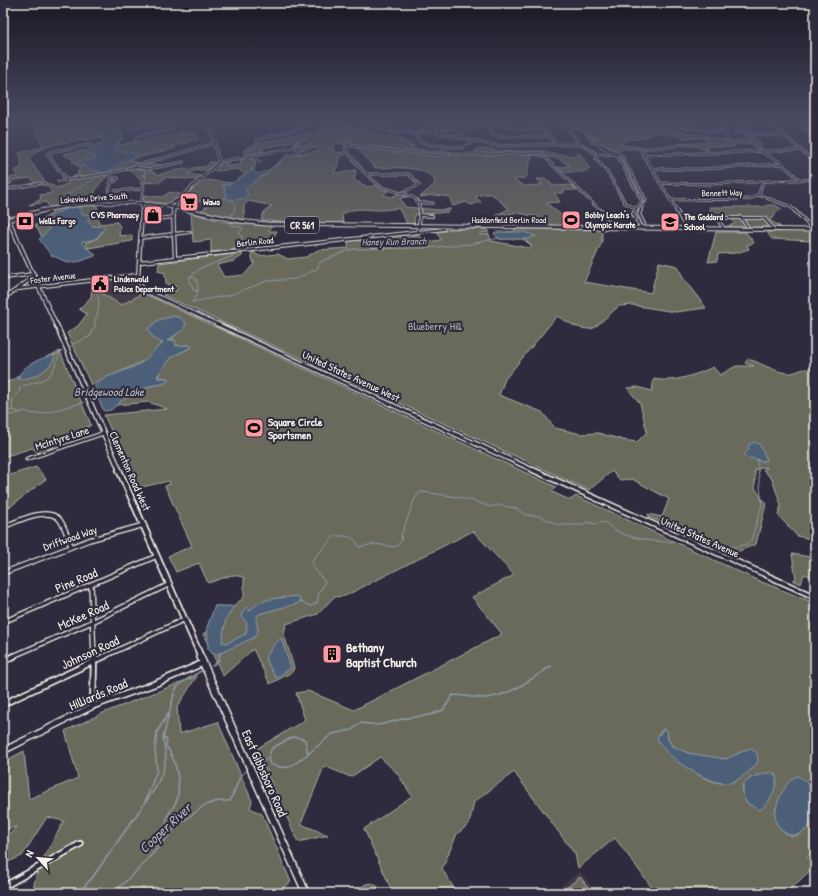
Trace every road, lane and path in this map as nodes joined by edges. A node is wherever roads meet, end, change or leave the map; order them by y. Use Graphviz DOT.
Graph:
graph roads {
  1 [pos="55,164"];
  2 [pos="145,164"];
  3 [pos="174,164"];
  4 [pos="217,164"];
  5 [pos="358,164"];
  6 [pos="551,164"];
  7 [pos="600,164"];
  8 [pos="621,164"];
  9 [pos="625,164"];
  10 [pos="648,164"];
  11 [pos="782,164"];
  12 [pos="134,167"];
  13 [pos="148,169"];
  14 [pos="651,169"];
  15 [pos="367,174"];
  16 [pos="799,179"];
  17 [pos="815,179"];
  18 [pos="67,180"];
  19 [pos="58,181"];
  20 [pos="759,181"];
  21 [pos="111,182"];
  22 [pos="40,183"];
  23 [pos="660,183"];
  24 [pos="143,189"];
  25 [pos="3,190"];
  26 [pos="115,191"];
  27 [pos="401,193"];
  28 [pos="758,195"];
  29 [pos="178,200"];
  30 [pos="670,200"];
  31 [pos="107,203"];
  32 [pos="419,203"];
  33 [pos="434,203"];
  34 [pos="158,204"];
  35 [pos="141,205"];
  36 [pos="174,207"];
  37 [pos="3,208"];
  38 [pos="635,208"];
  39 [pos="184,210"];
  40 [pos="641,210"];
  41 [pos="174,212"];
  42 [pos="419,215"];
  43 [pos="432,216"];
  44 [pos="174,217"];
  45 [pos="740,217"];
  46 [pos="8,219"];
  47 [pos="3,221"];
  48 [pos="140,221"];
  49 [pos="419,226"];
  50 [pos="747,226"];
  51 [pos="615,228"];
  52 [pos="444,229"];
  53 [pos="642,229"];
  54 [pos="687,229"];
  55 [pos="724,229"];
  56 [pos="774,230"];
  57 [pos="814,230"];
  58 [pos="190,232"];
  59 [pos="418,232"];
  60 [pos="175,234"];
  61 [pos="140,238"];
  62 [pos="175,258"];
  63 [pos="140,262"];
  64 [pos="34,275"];
  65 [pos="138,275"];
  66 [pos="3,278"];
  67 [pos="39,287"];
  68 [pos="17,289"];
  69 [pos="3,299"];
  70 [pos="104,433"];
  71 [pos="26,459"];
  72 [pos="578,491"];
  73 [pos="144,525"];
  74 [pos="3,527"];
  75 [pos="71,546"];
  76 [pos="158,556"];
  77 [pos="3,574"];
  78 [pos="91,584"];
  79 [pos="170,584"];
  80 [pos="815,597"];
  81 [pos="185,618"];
  82 [pos="3,622"];
  83 [pos="92,622"];
  84 [pos="3,661"];
  85 [pos="94,662"];
  86 [pos="203,662"];
  87 [pos="3,704"];
  88 [pos="93,706"];
  89 [pos="3,751"];
  90 [pos="80,844"];
  91 [pos="3,887"];
  92 [pos="306,893"];
  1 -- 18 [label="street"];
  2 -- 12 [label="street"];
  3 -- 13 [label="street"];
  4 -- 29 [label="street"];
  5 -- 15 [label="street"];
  6 -- 51 [label="street"];
  7 -- 38 [label="street"];
  8 -- 38 [label="street"];
  9 -- 40 [label="street"];
  10 -- 14 [label="street"];
  11 -- 14 [label="street"];
  11 -- 16 [label="street"];
  12 -- 13 [label="street"];
  12 -- 18 [label="street"];
  13 -- 24 [label="street"];
  14 -- 23 [label="street"];
  15 -- 27 [label="street"];
  15 -- 27 [label="street"];
  16 -- 17 [label="street"];
  16 -- 20 [label="street"];
  18 -- 19 [label="street"];
  20 -- 23 [label="street"];
  20 -- 28 [label="street, Bennett Way"];
  21 -- 31 [label="street"];
  22 -- 25 [label="street"];
  23 -- 30 [label="street"];
  24 -- 26 [label="street"];
  24 -- 35 [label="street"];
  27 -- 32 [label="street"];
  28 -- 30 [label="street, Bennett Way"];
  28 -- 57 [label="street"];
  29 -- 34 [label="main road"];
  29 -- 36 [label="street"];
  30 -- 54 [label="street"];
  31 -- 35 [label="main road, Lakeview Drive South / CR 561"];
  31 -- 46 [label="main road, Lakeview Drive South / CR 561"];
  32 -- 33 [label="street"];
  32 -- 42 [label="street"];
  34 -- 35 [label="main road, Lakeview Drive South / CR 561"];
  34 -- 36 [label="main road, Lakeview Drive South / CR 561"];
  35 -- 48 [label="street"];
  36 -- 39 [label="main road, Lakeview Drive South / CR 561"];
  36 -- 41 [label="street"];
  37 -- 46 [label="main road, Clementon Road West"];
  38 -- 40 [label="street"];
  38 -- 53 [label="street"];
  39 -- 41 [label="main road"];
  39 -- 49 [label="main road, Lakeview Drive South / CR 561"];
  40 -- 53 [label="street"];
  41 -- 44 [label="street"];
  42 -- 43 [label="street"];
  42 -- 49 [label="street"];
  44 -- 48 [label="street"];
  44 -- 60 [label="street"];
  45 -- 50 [label="street"];
  45 -- 55 [label="street"];
  45 -- 56 [label="street"];
  46 -- 47 [label="main road, CR 561"];
  46 -- 64 [label="main road, Clementon Road West"];
  48 -- 61 [label="street"];
  49 -- 51 [label="main road, Haddonfield Berlin Road / CR 561"];
  49 -- 59 [label="street"];
  51 -- 53 [label="main road, Haddonfield Berlin Road / CR 561"];
  52 -- 59 [label="street, Berlin Road"];
  53 -- 54 [label="main road, Haddonfield Berlin Road / CR 561"];
  54 -- 55 [label="main road, Haddonfield Berlin Road / CR 561"];
  55 -- 56 [label="main road, Haddonfield Berlin Road / CR 561"];
  56 -- 57 [label="main road, Haddonfield Berlin Road / CR 561"];
  58 -- 60 [label="street"];
  59 -- 62 [label="street, Berlin Road"];
  60 -- 61 [label="street"];
  60 -- 62 [label="street"];
  61 -- 63 [label="street"];
  62 -- 63 [label="street, Berlin Road"];
  63 -- 65 [label="street"];
  64 -- 66 [label="street"];
  64 -- 67 [label="main road, Clementon Road West"];
  64 -- 68 [label="street"];
  65 -- 67 [label="street, Foster Avenue"];
  65 -- 72 [label="street, United States Avenue West"];
  67 -- 68 [label="street, Foster Avenue"];
  67 -- 70 [label="main road, Clementon Road West"];
  68 -- 69 [label="street"];
  70 -- 71 [label="street, McIntyre Lane"];
  70 -- 73 [label="main road, Clementon Road West"];
  72 -- 80 [label="street, United States Avenue"];
  73 -- 75 [label="street, Driftwood Way"];
  73 -- 76 [label="main road, Clementon Road West"];
  74 -- 75 [label="street"];
  75 -- 77 [label="street, Driftwood Way"];
  76 -- 78 [label="street, Pine Road"];
  76 -- 79 [label="main road, Clementon Road West"];
  78 -- 82 [label="street, Pine Road"];
  78 -- 83 [label="street"];
  79 -- 81 [label="main road, Clementon Road West"];
  79 -- 83 [label="street, McKee Road"];
  81 -- 85 [label="street, Johnson Road"];
  81 -- 86 [label="main road, Clementon Road West"];
  83 -- 84 [label="street, McKee Road"];
  83 -- 85 [label="street"];
  85 -- 87 [label="street, Johnson Road"];
  85 -- 88 [label="street"];
  86 -- 88 [label="street, Hilliards Road"];
  86 -- 92 [label="main road, East Gibbsboro Road"];
  88 -- 89 [label="street, Hilliards Road"];
  90 -- 91 [label="street"];
}
